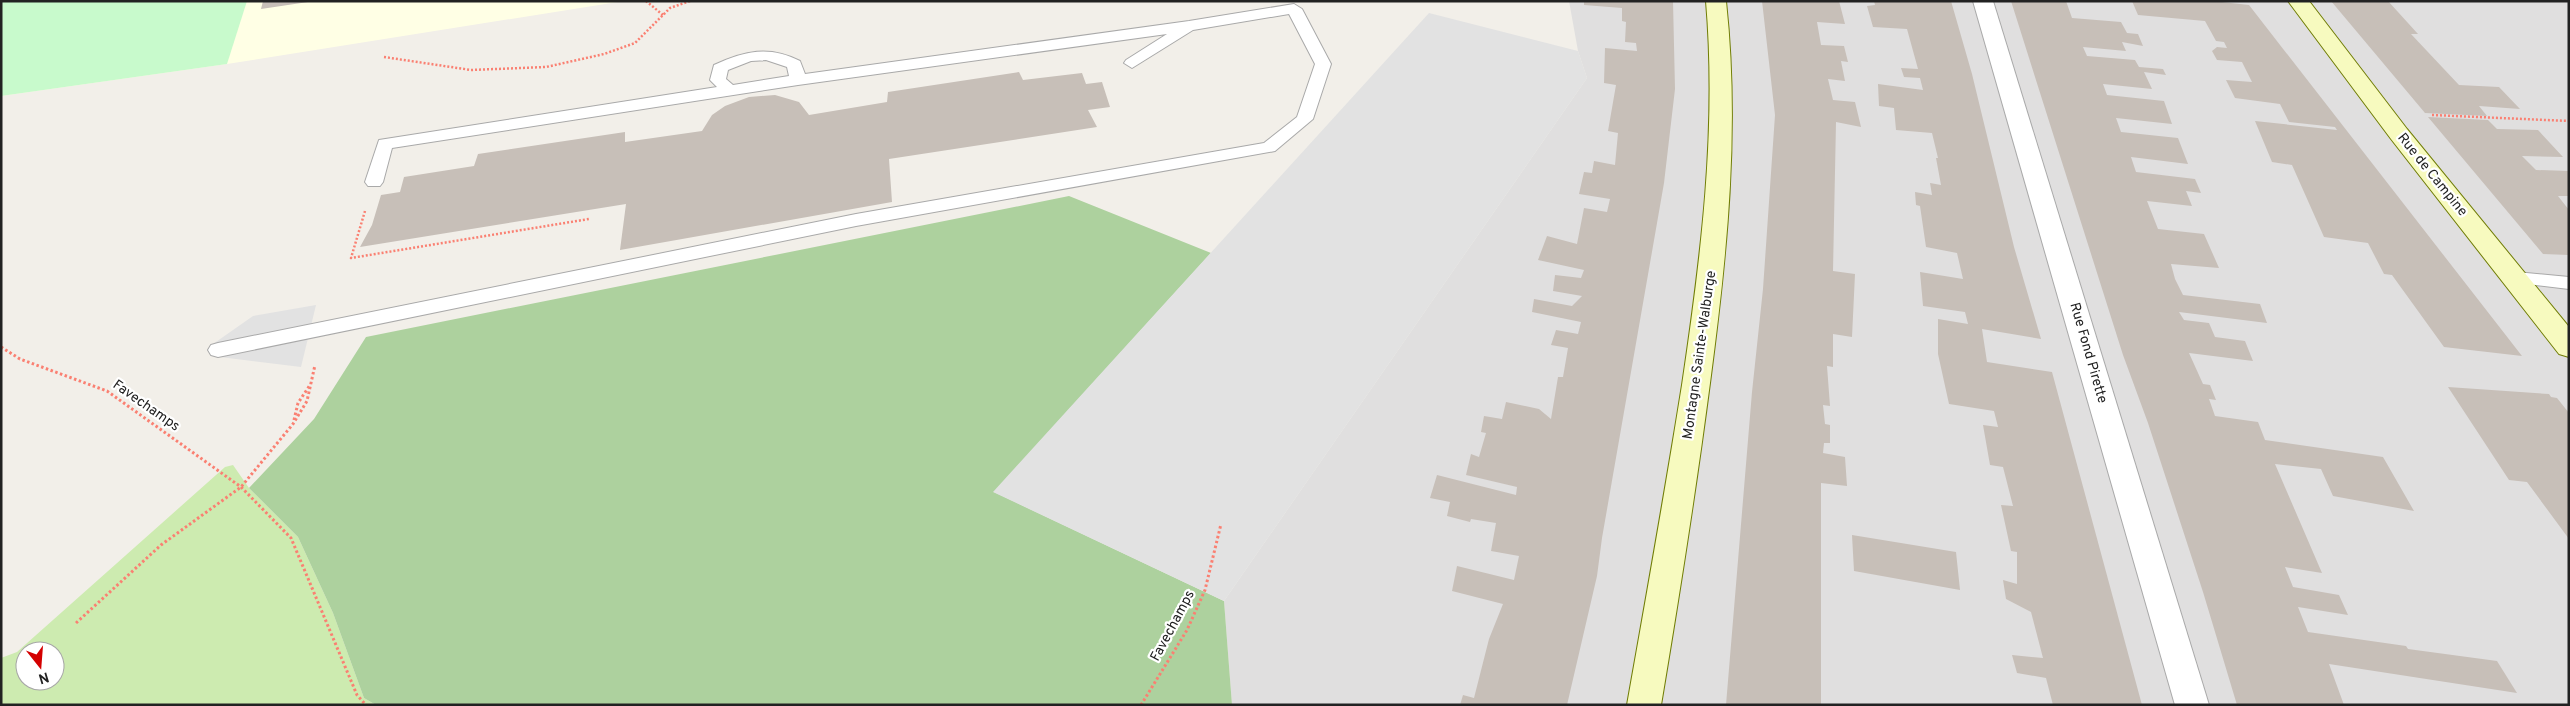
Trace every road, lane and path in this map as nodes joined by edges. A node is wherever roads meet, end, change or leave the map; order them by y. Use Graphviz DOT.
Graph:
graph roads {
  1 [pos="646,1"];
  2 [pos="690,1"];
  3 [pos="1716,1"];
  4 [pos="1983,1"];
  5 [pos="2298,1"];
  6 [pos="1288,5"];
  7 [pos="662,14"];
  8 [pos="1189,26"];
  9 [pos="384,57"];
  10 [pos="1132,63"];
  11 [pos="798,80"];
  12 [pos="730,90"];
  13 [pos="2383,113"];
  14 [pos="2569,121"];
  15 [pos="374,182"];
  16 [pos="589,219"];
  17 [pos="2516,278"];
  18 [pos="2569,283"];
  19 [pos="324,329"];
  20 [pos="1,347"];
  21 [pos="2569,347"];
  22 [pos="218,350"];
  23 [pos="312,382"];
  24 [pos="293,424"];
  25 [pos="241,487"];
  26 [pos="1221,524"];
  27 [pos="76,623"];
  28 [pos="366,705"];
  29 [pos="1141,705"];
  30 [pos="1644,705"];
  31 [pos="2192,705"];
  1 -- 7 [label="path"];
  2 -- 7 [label="path"];
  3 -- 30 [label="street, Montagne Sainte-Walburge"];
  4 -- 31 [label="street, Rue Fond Pirette"];
  5 -- 13 [label="street, Rue de Campine"];
  6 -- 8 [label="lane"];
  6 -- 19 [label="lane"];
  7 -- 9 [label="path"];
  8 -- 10 [label="lane"];
  8 -- 11 [label="lane"];
  11 -- 12 [label="lane"];
  11 -- 12 [label="lane"];
  12 -- 15 [label="lane"];
  13 -- 14 [label="path"];
  13 -- 17 [label="street, Rue de Campine"];
  15 -- 16 [label="path"];
  17 -- 18 [label="lane"];
  17 -- 21 [label="street, Rue de Campine"];
  19 -- 22 [label="lane"];
  19 -- 23 [label="path"];
  20 -- 25 [label="path, Favechamps"];
  23 -- 24 [label="path"];
  23 -- 24 [label="path"];
  24 -- 25 [label="path"];
  25 -- 27 [label="path"];
  25 -- 28 [label="path, Favechamps"];
  26 -- 29 [label="path, Favechamps"];
}
